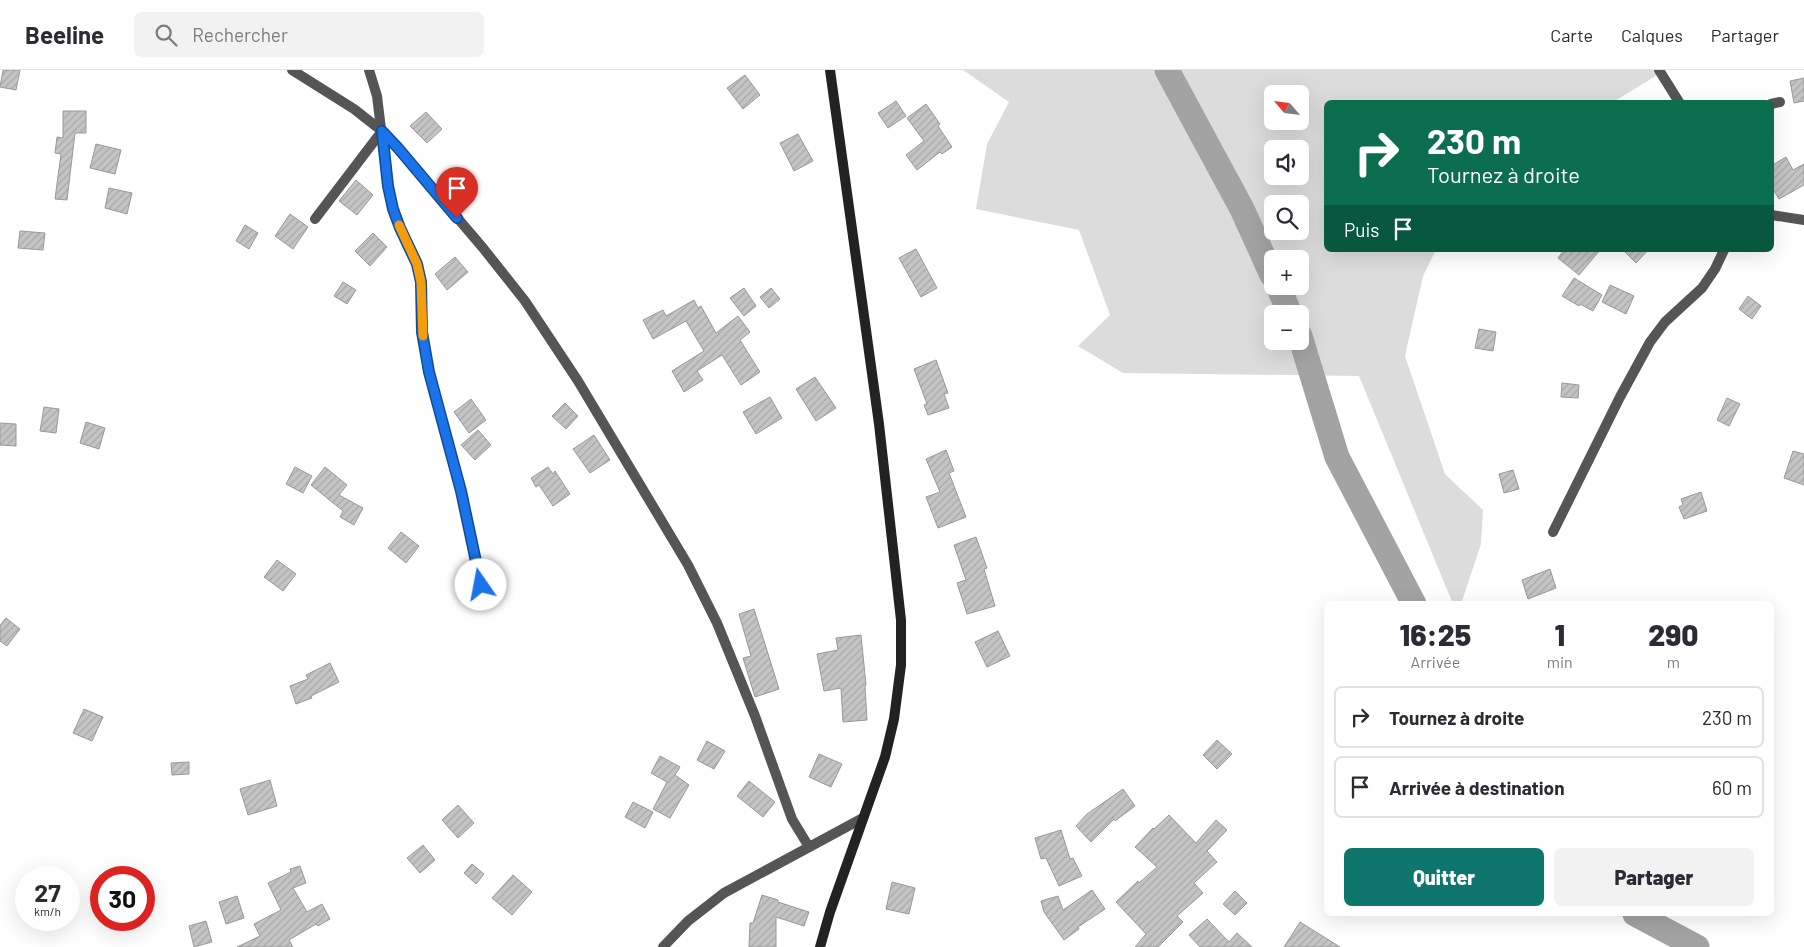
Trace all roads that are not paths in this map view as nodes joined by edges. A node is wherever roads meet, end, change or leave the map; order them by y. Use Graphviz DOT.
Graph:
graph roads {
  1 [pos="292,70"];
  2 [pos="369,70"];
  3 [pos="830,70"];
  4 [pos="1659,70"];
  5 [pos="1678,100"];
  6 [pos="382,131"];
  7 [pos="1774,215"];
  8 [pos="315,219"];
  9 [pos="1804,220"];
  10 [pos="1723,252"];
  11 [pos="1553,532"];
  12 [pos="481,585"];
  13 [pos="863,818"];
  14 [pos="809,846"];
  15 [pos="663,947"];
  16 [pos="820,947"];
  1 -- 6 [label="street"];
  2 -- 6 [label="street"];
  3 -- 13 [label="main road"];
  4 -- 5 [label="street"];
  6 -- 8 [label="street"];
  6 -- 12 [label="street"];
  6 -- 14 [label="street"];
  7 -- 9 [label="street"];
  10 -- 11 [label="street"];
  13 -- 14 [label="street"];
  13 -- 16 [label="main road"];
  14 -- 15 [label="street"];
}
